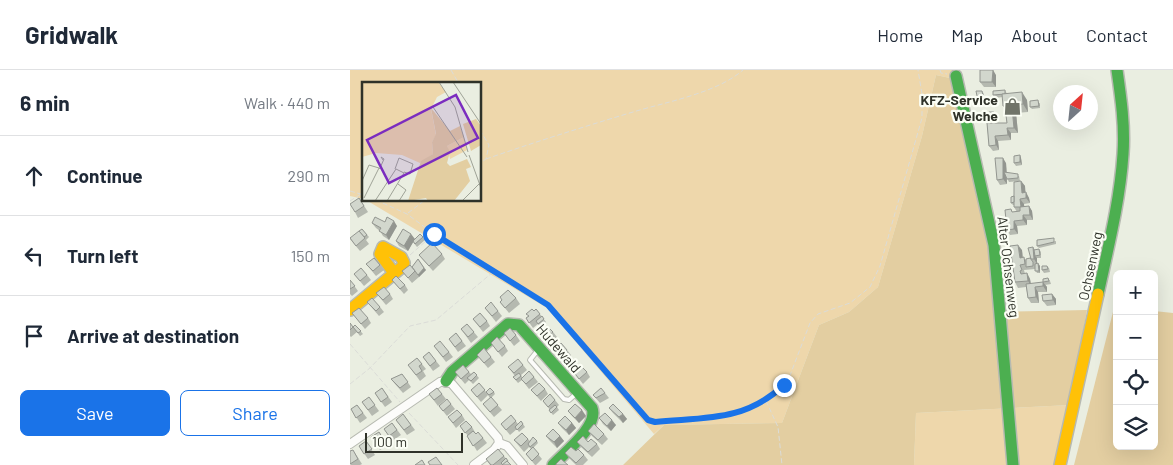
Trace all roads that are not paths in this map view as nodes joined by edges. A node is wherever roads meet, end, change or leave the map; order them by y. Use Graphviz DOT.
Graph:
graph roads {
  1 [pos="1117,70"];
  2 [pos="956,76"];
  3 [pos="394,273"];
  4 [pos="350,310"];
  5 [pos="446,381"];
  6 [pos="499,443"];
  7 [pos="350,444"];
  8 [pos="474,465"];
  9 [pos="523,465"];
  10 [pos="553,465"];
  11 [pos="1012,465"];
  12 [pos="1060,465"];
  1 -- 12 [label="street, Ochsenweg"];
  2 -- 11 [label="street, Alter Ochsenweg"];
  3 -- 3 [label="street"];
  3 -- 4 [label="street"];
  5 -- 6 [label="street"];
  5 -- 7 [label="street"];
  5 -- 10 [label="street, Hudewald"];
  6 -- 8 [label="street"];
  6 -- 9 [label="street"];
}
